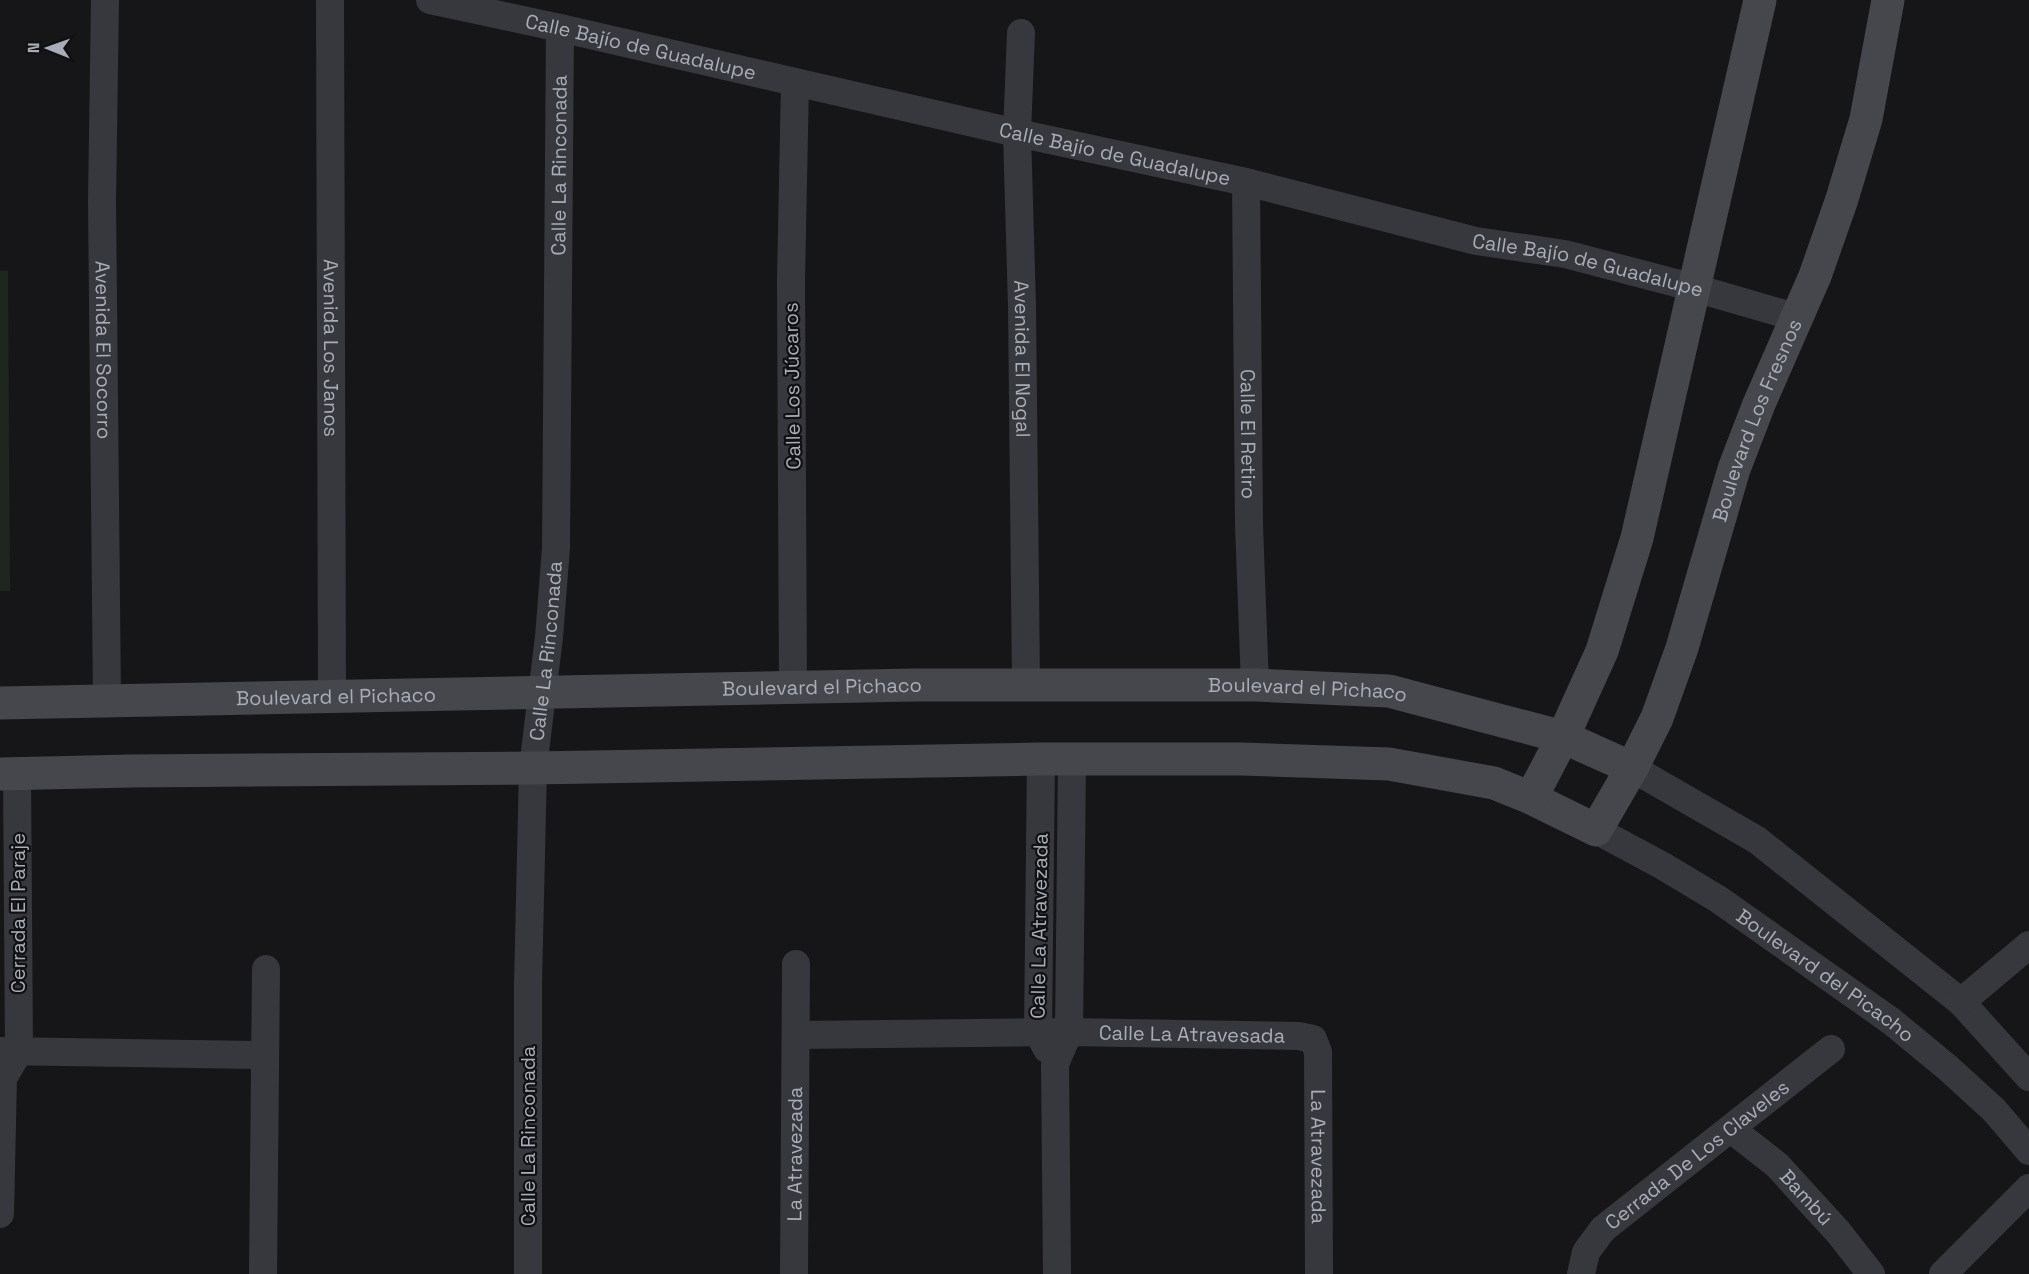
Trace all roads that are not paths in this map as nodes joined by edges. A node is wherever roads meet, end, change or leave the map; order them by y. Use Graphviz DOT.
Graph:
graph roads {
  1 [pos="105,0"];
  2 [pos="330,0"];
  3 [pos="430,0"];
  4 [pos="1760,0"];
  5 [pos="1888,0"];
  6 [pos="560,28"];
  7 [pos="1021,33"];
  8 [pos="795,83"];
  9 [pos="1017,133"];
  10 [pos="1246,182"];
  11 [pos="1695,288"];
  12 [pos="1797,318"];
  13 [pos="1026,684"];
  14 [pos="1255,685"];
  15 [pos="793,689"];
  16 [pos="542,691"];
  17 [pos="332,696"];
  18 [pos="107,700"];
  19 [pos="0,703"];
  20 [pos="1563,736"];
  21 [pos="1057,759"];
  22 [pos="533,768"];
  23 [pos="1632,768"];
  24 [pos="8,774"];
  25 [pos="1531,798"];
  26 [pos="1596,830"];
  27 [pos="1040,869"];
  28 [pos="1071,869"];
  29 [pos="2029,945"];
  30 [pos="796,964"];
  31 [pos="266,969"];
  32 [pos="1961,1002"];
  33 [pos="1038,1032"];
  34 [pos="1069,1032"];
  35 [pos="796,1035"];
  36 [pos="1313,1039"];
  37 [pos="1831,1049"];
  38 [pos="264,1055"];
  39 [pos="5,1063"];
  40 [pos="1055,1064"];
  41 [pos="2029,1077"];
  42 [pos="1731,1129"];
  43 [pos="2029,1151"];
  44 [pos="2029,1188"];
  45 [pos="0,1214"];
  46 [pos="263,1274"];
  47 [pos="528,1274"];
  48 [pos="794,1274"];
  49 [pos="1057,1274"];
  50 [pos="1319,1274"];
  51 [pos="1581,1274"];
  52 [pos="1871,1274"];
  53 [pos="1944,1274"];
  1 -- 18 [label="street, Avenida El Socorro"];
  2 -- 17 [label="street, Avenida Los Janos"];
  3 -- 6 [label="street, Calle Bajío de Guadalupe"];
  4 -- 11 [label="street"];
  5 -- 12 [label="street, Boulevard Los Fresnos"];
  6 -- 8 [label="street, Calle Bajío de Guadalupe"];
  6 -- 16 [label="street, Calle La Rinconada"];
  7 -- 9 [label="street, Avenida El Nogal"];
  8 -- 9 [label="street, Calle Bajío de Guadalupe"];
  8 -- 15 [label="street, Calle Los Júcaros"];
  9 -- 10 [label="street, Calle Bajío de Guadalupe"];
  9 -- 13 [label="street, Avenida El Nogal"];
  10 -- 11 [label="street, Calle Bajío de Guadalupe"];
  10 -- 14 [label="street, Calle El Retiro"];
  11 -- 12 [label="street, Calle Bajío de Guadalupe"];
  11 -- 20 [label="street"];
  12 -- 23 [label="street, Boulevard Los Fresnos"];
  13 -- 14 [label="street, Boulevard el Pichaco"];
  13 -- 15 [label="street, Boulevard el Pichaco"];
  14 -- 20 [label="street, Boulevard el Pichaco"];
  15 -- 16 [label="street, Boulevard el Pichaco"];
  16 -- 17 [label="street, Boulevard el Pichaco"];
  16 -- 22 [label="street, Calle La Rinconada"];
  17 -- 18 [label="street, Boulevard el Pichaco"];
  18 -- 19 [label="street, Boulevard el Pichaco"];
  20 -- 23 [label="street, Boulevard el Pichaco"];
  20 -- 25 [label="street"];
  21 -- 22 [label="street"];
  21 -- 25 [label="street"];
  21 -- 27 [label="street, Calle La Atravezada"];
  21 -- 28 [label="street, Calle La Atravezada"];
  22 -- 24 [label="street"];
  22 -- 47 [label="street, Calle La Rinconada"];
  23 -- 26 [label="street, Boulevard Los Fresnos"];
  23 -- 32 [label="street"];
  24 -- 39 [label="street, Cerrada El Paraje"];
  25 -- 26 [label="street"];
  26 -- 43 [label="street, Boulevard del Picacho"];
  27 -- 28 [label="street"];
  27 -- 33 [label="street, Calle La Atravezada"];
  28 -- 34 [label="street, Calle La Atravezada"];
  29 -- 32 [label="street"];
  30 -- 35 [label="street"];
  31 -- 38 [label="street"];
  32 -- 41 [label="street"];
  33 -- 34 [label="street, Calle La Atravesada"];
  33 -- 35 [label="street, Calle La Atravezada"];
  33 -- 40 [label="street"];
  34 -- 36 [label="street, Calle La Atravesada"];
  34 -- 40 [label="street"];
  35 -- 48 [label="street, La Atravezada"];
  36 -- 50 [label="street, La Atravezada"];
  37 -- 42 [label="street, Cerrada De Los Claveles"];
  38 -- 39 [label="street"];
  38 -- 46 [label="street"];
  39 -- 45 [label="street, Cerrada El Paraje"];
  40 -- 49 [label="street"];
  42 -- 51 [label="street, Cerrada De Los Claveles"];
  42 -- 52 [label="street, Bambú"];
  44 -- 53 [label="street"];
}
